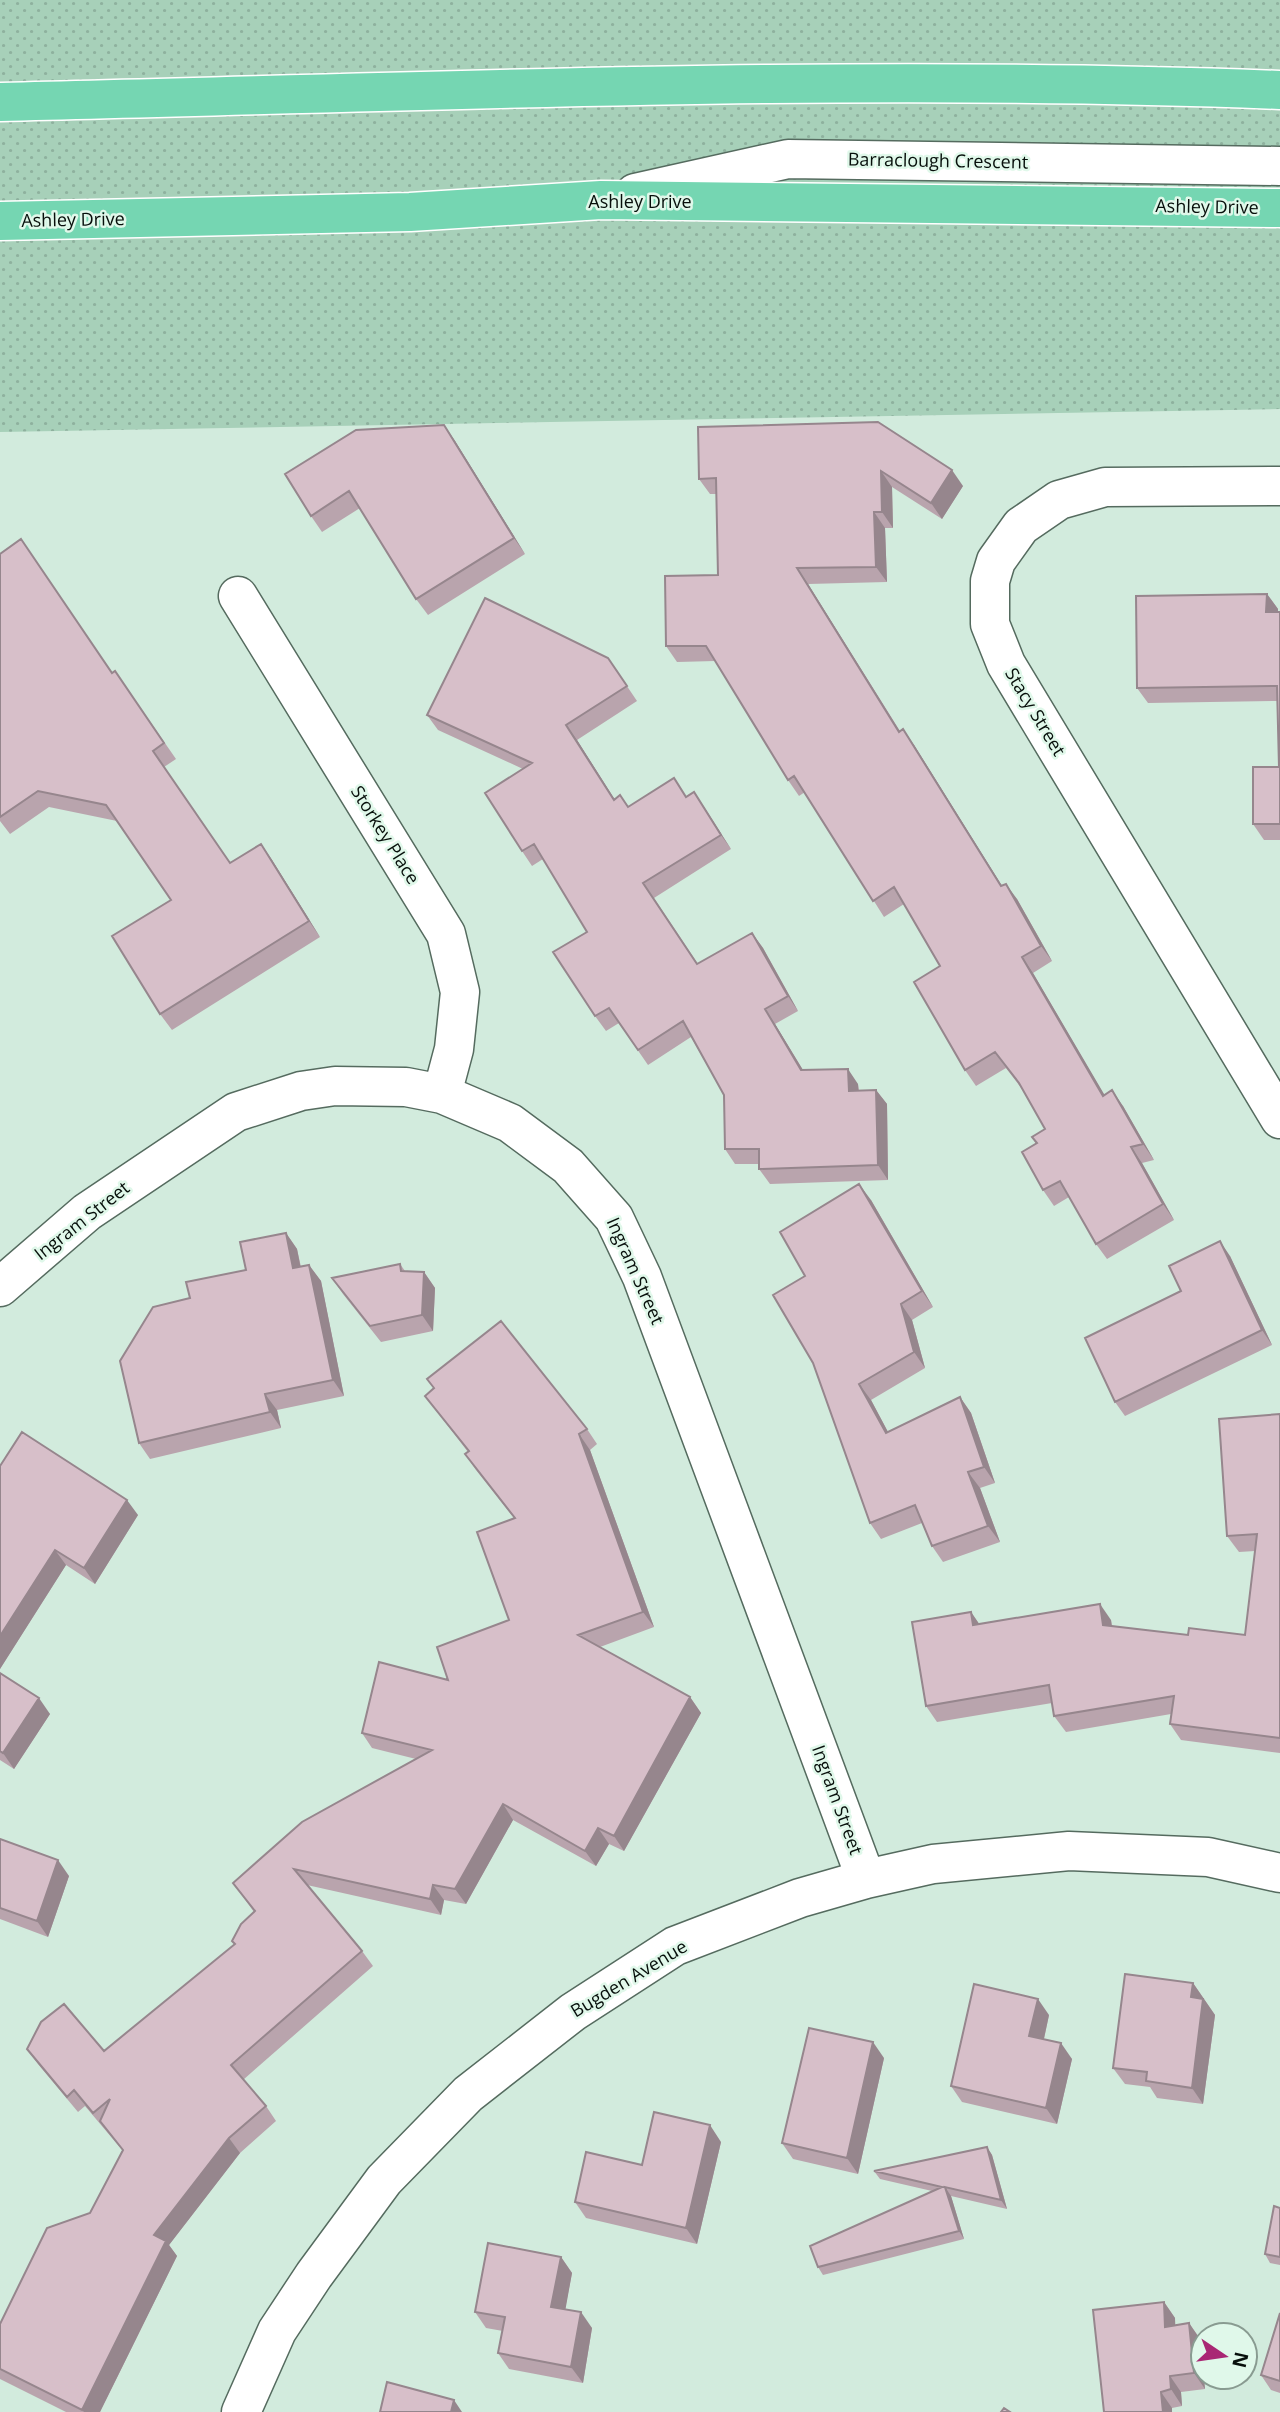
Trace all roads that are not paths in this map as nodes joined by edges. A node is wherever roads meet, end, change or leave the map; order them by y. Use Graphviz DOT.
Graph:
graph roads {
  1 [pos="1280,89"];
  2 [pos="0,102"];
  3 [pos="1280,166"];
  4 [pos="601,200"];
  5 [pos="1280,208"];
  6 [pos="0,221"];
  7 [pos="1280,486"];
  8 [pos="238,596"];
  9 [pos="442,1094"];
  10 [pos="1280,1119"];
  11 [pos="0,1287"];
  12 [pos="1280,1873"];
  13 [pos="866,1879"];
  14 [pos="241,2412"];
  1 -- 2 [label="main road"];
  3 -- 4 [label="street, Barraclough Crescent"];
  4 -- 5 [label="main road, Ashley Drive"];
  4 -- 6 [label="main road, Ashley Drive"];
  7 -- 10 [label="street, Stacy Street"];
  8 -- 9 [label="street, Storkey Place"];
  9 -- 11 [label="street, Ingram Street"];
  9 -- 13 [label="street, Ingram Street"];
  12 -- 13 [label="street, Bugden Avenue"];
  13 -- 14 [label="street, Bugden Avenue"];
}
